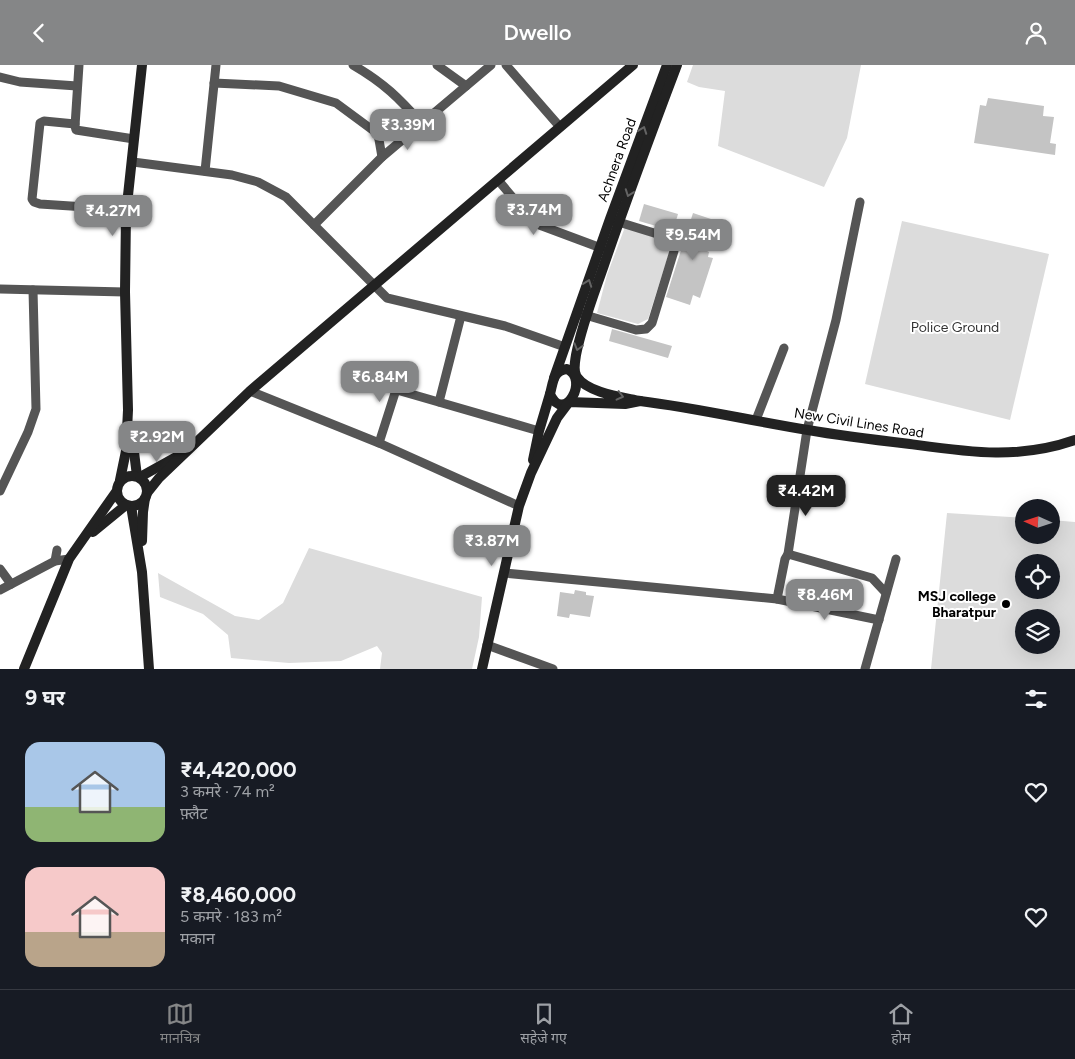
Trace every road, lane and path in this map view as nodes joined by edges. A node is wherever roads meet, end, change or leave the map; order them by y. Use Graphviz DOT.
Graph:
graph roads {
  1 [pos="79,65"];
  2 [pos="142,65"];
  3 [pos="216,65"];
  4 [pos="353,65"];
  5 [pos="437,65"];
  6 [pos="491,65"];
  7 [pos="506,65"];
  8 [pos="633,65"];
  9 [pos="667,65"];
  10 [pos="677,65"];
  11 [pos="0,77"];
  12 [pos="214,83"];
  13 [pos="77,86"];
  14 [pos="466,86"];
  15 [pos="75,124"];
  16 [pos="422,124"];
  17 [pos="560,127"];
  18 [pos="134,139"];
  19 [pos="382,157"];
  20 [pos="133,162"];
  21 [pos="205,171"];
  22 [pos="498,180"];
  23 [pos="860,203"];
  24 [pos="126,213"];
  25 [pos="614,221"];
  26 [pos="314,225"];
  27 [pos="601,248"];
  28 [pos="374,285"];
  29 [pos="0,289"];
  30 [pos="33,290"];
  31 [pos="125,292"];
  32 [pos="582,314"];
  33 [pos="461,316"];
  34 [pos="565,347"];
  35 [pos="784,348"];
  36 [pos="402,371"];
  37 [pos="576,377"];
  38 [pos="554,378"];
  39 [pos="397,390"];
  40 [pos="250,391"];
  41 [pos="550,394"];
  42 [pos="640,401"];
  43 [pos="439,402"];
  44 [pos="569,402"];
  45 [pos="128,410"];
  46 [pos="756,420"];
  47 [pos="807,430"];
  48 [pos="539,431"];
  49 [pos="1075,440"];
  50 [pos="379,443"];
  51 [pos="186,452"];
  52 [pos="531,473"];
  53 [pos="139,477"];
  54 [pos="120,480"];
  55 [pos="0,491"];
  56 [pos="116,492"];
  57 [pos="146,495"];
  58 [pos="128,506"];
  59 [pos="518,506"];
  60 [pos="83,541"];
  61 [pos="56,550"];
  62 [pos="788,554"];
  63 [pos="69,559"];
  64 [pos="896,559"];
  65 [pos="55,561"];
  66 [pos="0,569"];
  67 [pos="142,572"];
  68 [pos="504,573"];
  69 [pos="11,584"];
  70 [pos="0,590"];
  71 [pos="886,593"];
  72 [pos="777,599"];
  73 [pos="878,620"];
  74 [pos="488,645"];
  75 [pos="24,669"];
  76 [pos="149,669"];
  77 [pos="482,669"];
  78 [pos="554,669"];
  79 [pos="865,669"];
  1 -- 13 [label="street"];
  2 -- 18 [label="main road"];
  3 -- 12 [label="street"];
  4 -- 16 [label="street"];
  5 -- 14 [label="street"];
  6 -- 14 [label="street"];
  7 -- 17 [label="street"];
  8 -- 17 [label="main road"];
  25 -- 9 [label="main road, Achnera Road, one-way"];
  10 -- 25 [label="main road, Achnera Road, one-way"];
  11 -- 13 [label="street"];
  12 -- 19 [label="street"];
  12 -- 21 [label="street"];
  13 -- 15 [label="street"];
  14 -- 16 [label="street"];
  15 -- 18 [label="street"];
  15 -- 24 [label="street"];
  16 -- 19 [label="street"];
  17 -- 22 [label="main road"];
  18 -- 20 [label="main road"];
  19 -- 26 [label="street"];
  20 -- 21 [label="street"];
  20 -- 24 [label="main road"];
  21 -- 26 [label="street"];
  22 -- 27 [label="street"];
  22 -- 28 [label="main road"];
  23 -- 47 [label="street"];
  24 -- 31 [label="main road"];
  25 -- 27 [label="main road, Achnera Road"];
  25 -- 32 [label="main road, Achnera Road"];
  25 -- 32 [label="street"];
  26 -- 28 [label="street"];
  32 -- 27 [label="main road, Achnera Road, one-way"];
  28 -- 33 [label="street"];
  28 -- 40 [label="main road"];
  29 -- 30 [label="street"];
  30 -- 31 [label="street"];
  30 -- 55 [label="street"];
  31 -- 45 [label="main road"];
  32 -- 34 [label="main road, Achnera Road"];
  32 -- 37 [label="main road, Achnera Road, one-way"];
  33 -- 34 [label="street"];
  33 -- 43 [label="street"];
  34 -- 38 [label="main road, Achnera Road"];
  35 -- 46 [label="street"];
  36 -- 39 [label="street"];
  37 -- 38 [label="main road"];
  37 -- 42 [label="main road, one-way"];
  37 -- 44 [label="main road"];
  38 -- 41 [label="main road"];
  39 -- 43 [label="street"];
  39 -- 50 [label="street"];
  40 -- 50 [label="street"];
  40 -- 51 [label="main road"];
  41 -- 44 [label="main road"];
  41 -- 48 [label="main road"];
  42 -- 44 [label="main road"];
  42 -- 46 [label="main road, New Civil Lines Road"];
  43 -- 48 [label="street"];
  44 -- 52 [label="main road"];
  45 -- 53 [label="main road"];
  45 -- 54 [label="main road"];
  46 -- 47 [label="main road, New Civil Lines Road"];
  47 -- 49 [label="main road, New Civil Lines Road"];
  47 -- 62 [label="street"];
  48 -- 52 [label="main road"];
  50 -- 59 [label="street"];
  51 -- 53 [label="main road"];
  51 -- 57 [label="main road"];
  52 -- 59 [label="main road"];
  53 -- 54 [label="main road"];
  53 -- 57 [label="main road"];
  54 -- 56 [label="main road"];
  56 -- 58 [label="main road"];
  56 -- 60 [label="main road"];
  57 -- 58 [label="main road"];
  57 -- 67 [label="main road"];
  58 -- 60 [label="main road"];
  58 -- 67 [label="main road"];
  59 -- 68 [label="main road"];
  60 -- 63 [label="main road"];
  61 -- 65 [label="street"];
  62 -- 71 [label="street"];
  62 -- 72 [label="street"];
  63 -- 65 [label="street"];
  63 -- 75 [label="main road"];
  64 -- 71 [label="street"];
  65 -- 69 [label="street"];
  66 -- 69 [label="street"];
  67 -- 76 [label="main road"];
  68 -- 72 [label="street"];
  68 -- 74 [label="main road"];
  69 -- 70 [label="street"];
  71 -- 73 [label="street"];
  72 -- 73 [label="street"];
  73 -- 79 [label="street"];
  74 -- 77 [label="main road"];
  74 -- 78 [label="street"];
}
